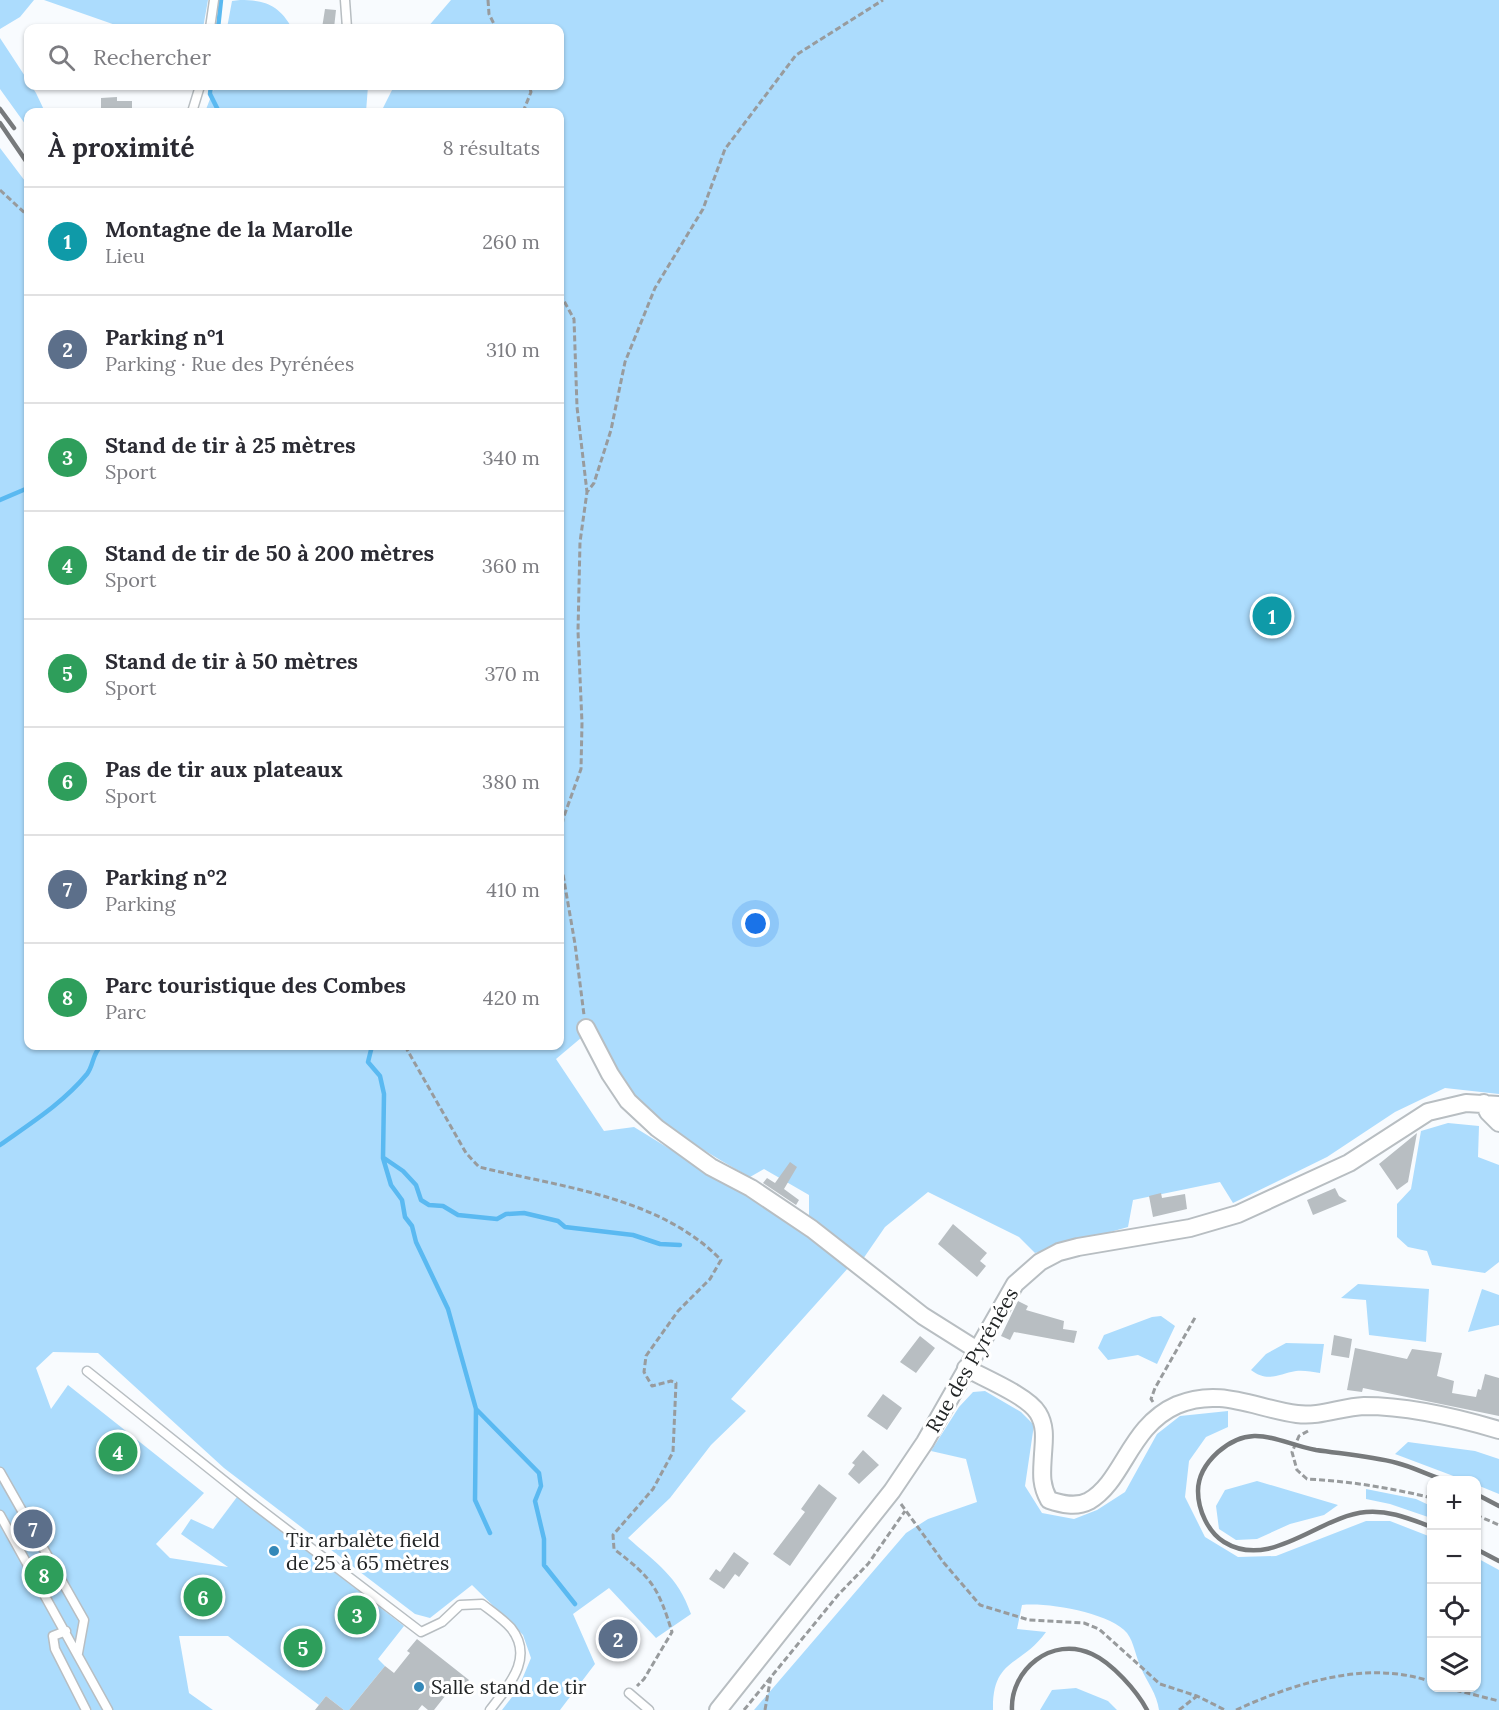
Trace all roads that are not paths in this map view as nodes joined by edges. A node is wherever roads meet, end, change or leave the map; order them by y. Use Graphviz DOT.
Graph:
graph roads {
  1 [pos="214,0"];
  2 [pos="345,0"];
  3 [pos="211,24"];
  4 [pos="347,24"];
  5 [pos="199,90"];
  6 [pos="193,108"];
  7 [pos="586,1028"];
  8 [pos="1491,1104"];
  9 [pos="1499,1123"];
  10 [pos="977,1350"];
  11 [pos="966,1368"];
  12 [pos="87,1371"];
  13 [pos="1499,1430"];
  14 [pos="0,1472"];
  15 [pos="0,1515"];
  16 [pos="66,1631"];
  17 [pos="78,1653"];
  18 [pos="629,1693"];
  19 [pos="640,1707"];
  20 [pos="86,1710"];
  21 [pos="108,1710"];
  22 [pos="490,1710"];
  23 [pos="650,1710"];
  24 [pos="718,1710"];
  1 -- 3 [label="lane"];
  2 -- 4 [label="lane"];
  5 -- 6 [label="lane"];
  7 -- 10 [label="street"];
  8 -- 9 [label="street"];
  8 -- 10 [label="street, Rue des Pyrénées"];
  10 -- 11 [label="street, Rue des Pyrénées"];
  11 -- 13 [label="street"];
  11 -- 24 [label="street, Rue des Pyrénées"];
  12 -- 22 [label="lane"];
  14 -- 17 [label="lane"];
  15 -- 16 [label="lane"];
  16 -- 17 [label="lane"];
  16 -- 20 [label="lane"];
  17 -- 21 [label="lane"];
  18 -- 19 [label="lane"];
  19 -- 23 [label="lane"];
}
